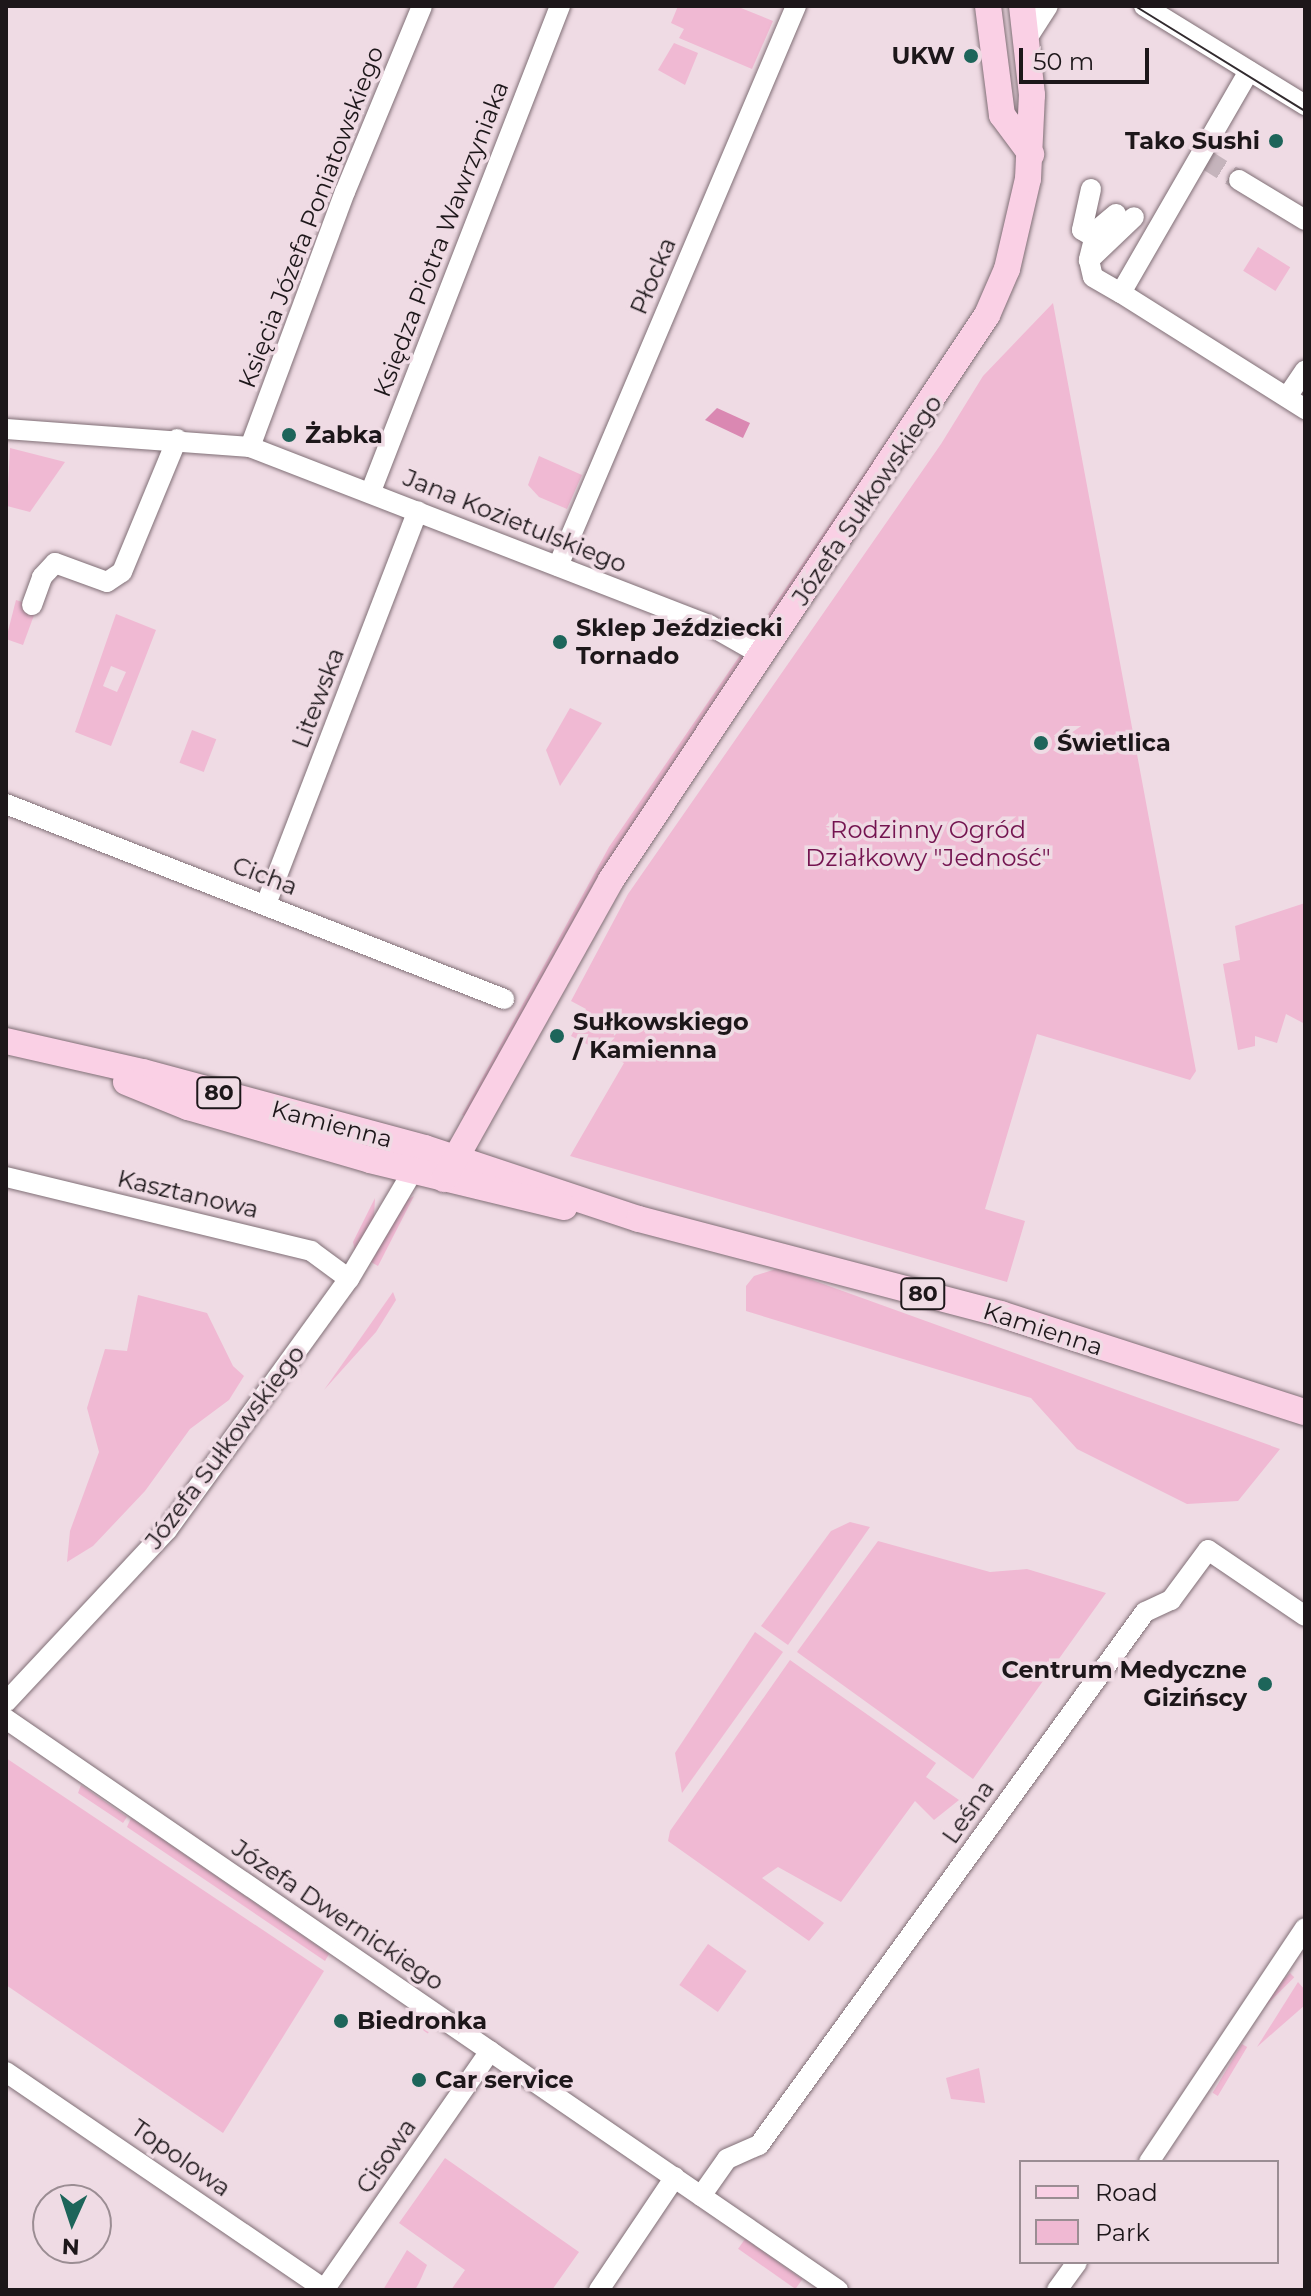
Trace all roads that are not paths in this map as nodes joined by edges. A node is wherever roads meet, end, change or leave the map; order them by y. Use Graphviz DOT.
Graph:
graph roads {
  1 [pos="422,6"];
  2 [pos="560,6"];
  3 [pos="796,6"];
  4 [pos="988,6"];
  5 [pos="1022,6"];
  6 [pos="1048,6"];
  7 [pos="1144,6"];
  8 [pos="1026,40"];
  9 [pos="1249,71"];
  10 [pos="1305,105"];
  11 [pos="1031,154"];
  12 [pos="1239,180"];
  13 [pos="1091,189"];
  14 [pos="1305,220"];
  15 [pos="1094,237"];
  16 [pos="1089,260"];
  17 [pos="1121,293"];
  18 [pos="1305,370"];
  19 [pos="1287,397"];
  20 [pos="1305,409"];
  21 [pos="6,429"];
  22 [pos="177,439"];
  23 [pos="250,447"];
  24 [pos="371,491"];
  25 [pos="418,511"];
  26 [pos="558,566"];
  27 [pos="32,605"];
  28 [pos="762,655"];
  29 [pos="6,804"];
  30 [pos="266,904"];
  31 [pos="504,999"];
  32 [pos="6,1041"];
  33 [pos="420,1159"];
  34 [pos="449,1169"];
  35 [pos="6,1177"];
  36 [pos="349,1279"];
  37 [pos="1305,1412"];
  38 [pos="1305,1616"];
  39 [pos="6,1702"];
  40 [pos="6,1719"];
  41 [pos="1305,1928"];
  42 [pos="490,2051"];
  43 [pos="6,2072"];
  44 [pos="1150,2160"];
  45 [pos="675,2177"];
  46 [pos="701,2196"];
  47 [pos="1076,2264"];
  48 [pos="324,2290"];
  49 [pos="599,2290"];
  50 [pos="838,2290"];
  51 [pos="1057,2290"];
  1 -- 23 [label="street, Księcia Józefa Poniatowskiego"];
  2 -- 24 [label="street, Księdza Piotra Wawrzyniaka"];
  3 -- 26 [label="street, Płocka"];
  4 -- 11 [label="main road"];
  5 -- 8 [label="main road, Józefa Sułkowskiego"];
  6 -- 8 [label="street"];
  7 -- 9 [label="street"];
  8 -- 11 [label="main road, Józefa Sułkowskiego"];
  9 -- 10 [label="street"];
  9 -- 17 [label="street"];
  11 -- 28 [label="main road, Józefa Sułkowskiego"];
  12 -- 14 [label="street"];
  13 -- 15 [label="street"];
  15 -- 16 [label="street"];
  15 -- 16 [label="street"];
  16 -- 17 [label="street"];
  17 -- 19 [label="street"];
  18 -- 19 [label="street"];
  19 -- 20 [label="street"];
  21 -- 22 [label="street, Jana Kozietulskiego"];
  22 -- 23 [label="street, Jana Kozietulskiego"];
  22 -- 27 [label="street"];
  23 -- 24 [label="street, Jana Kozietulskiego"];
  24 -- 25 [label="street, Jana Kozietulskiego"];
  25 -- 26 [label="street, Jana Kozietulskiego"];
  25 -- 30 [label="street, Litewska"];
  26 -- 28 [label="street, Jana Kozietulskiego"];
  28 -- 34 [label="main road, Józefa Sułkowskiego"];
  29 -- 30 [label="street, Cicha"];
  30 -- 31 [label="street, Cicha"];
  32 -- 33 [label="main road, Kamienna / 80"];
  33 -- 34 [label="main road, 80"];
  33 -- 36 [label="street, Józefa Sułkowskiego"];
  34 -- 37 [label="main road, Kamienna / 80"];
  35 -- 36 [label="street, Kasztanowa"];
  36 -- 39 [label="street, Józefa Sułkowskiego"];
  38 -- 46 [label="street, Leśna"];
  40 -- 42 [label="street, Józefa Dwernickiego"];
  41 -- 44 [label="street"];
  42 -- 45 [label="street, Józefa Dwernickiego"];
  42 -- 48 [label="street, Cisowa"];
  43 -- 48 [label="street, Topolowa"];
  45 -- 46 [label="street, Józefa Dwernickiego"];
  45 -- 49 [label="street"];
  46 -- 50 [label="street, Józefa Dwernickiego"];
  47 -- 51 [label="street"];
}
